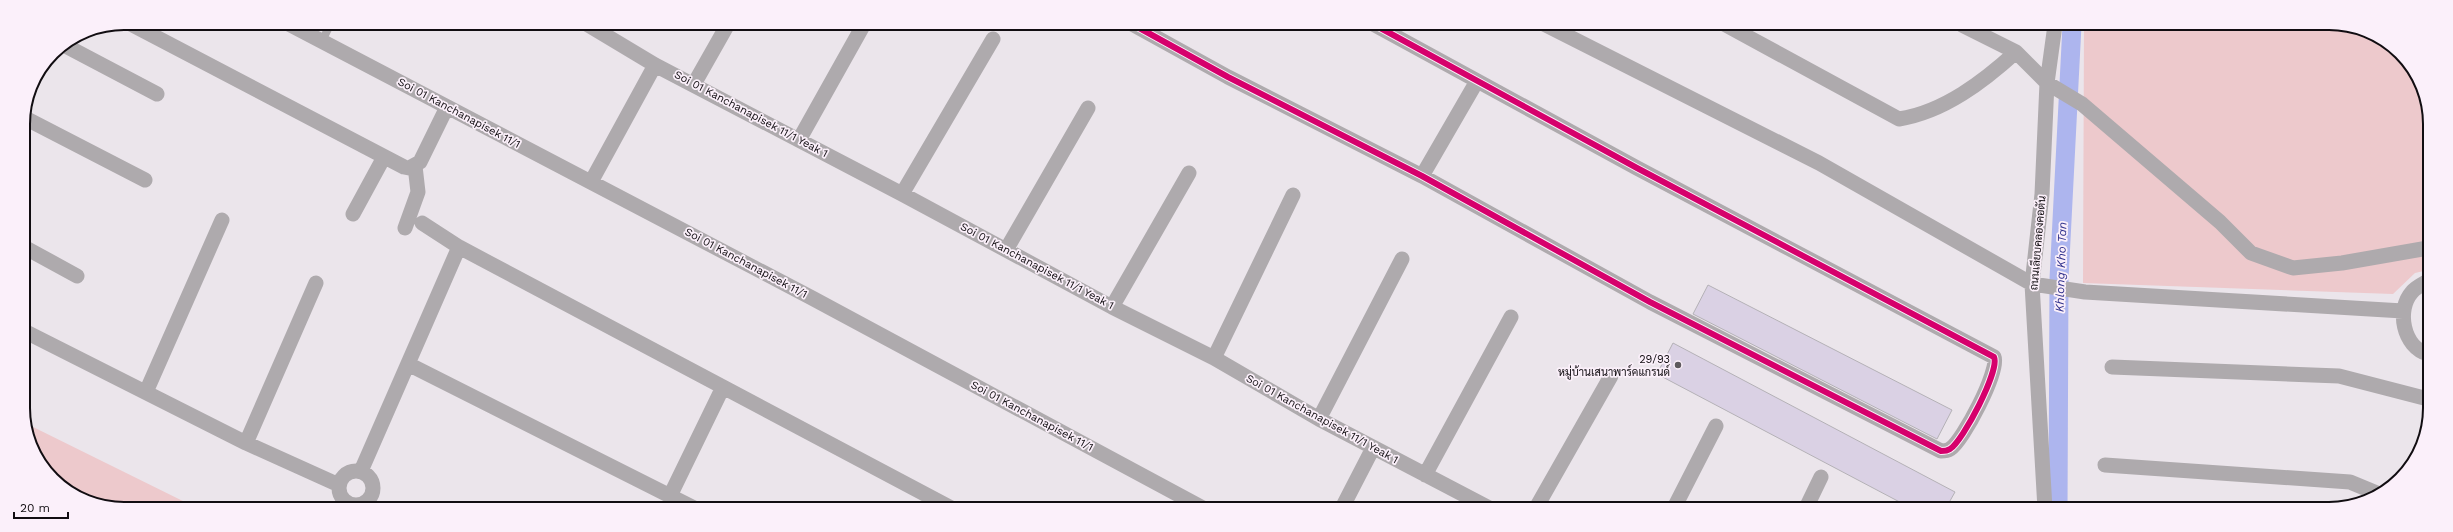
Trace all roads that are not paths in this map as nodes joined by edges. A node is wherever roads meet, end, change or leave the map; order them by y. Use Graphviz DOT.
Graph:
graph roads {
  1 [pos="142,30"];
  2 [pos="301,30"];
  3 [pos="328,30"];
  4 [pos="597,30"];
  5 [pos="725,30"];
  6 [pos="861,30"];
  7 [pos="1143,30"];
  8 [pos="1384,30"];
  9 [pos="1556,30"];
  10 [pos="1735,30"];
  11 [pos="1972,30"];
  12 [pos="2055,30"];
  13 [pos="993,39"];
  14 [pos="322,41"];
  15 [pos="69,48"];
  16 [pos="2016,52"];
  17 [pos="655,65"];
  18 [pos="1477,81"];
  19 [pos="694,84"];
  20 [pos="2053,86"];
  21 [pos="157,94"];
  22 [pos="447,107"];
  23 [pos="1088,108"];
  24 [pos="30,120"];
  25 [pos="799,140"];
  26 [pos="384,157"];
  27 [pos="415,166"];
  28 [pos="1189,173"];
  29 [pos="1422,176"];
  30 [pos="145,180"];
  31 [pos="591,182"];
  32 [pos="902,194"];
  33 [pos="1293,195"];
  34 [pos="353,214"];
  35 [pos="222,220"];
  36 [pos="422,224"];
  37 [pos="405,228"];
  38 [pos="459,247"];
  39 [pos="2423,249"];
  40 [pos="30,250"];
  41 [pos="1006,250"];
  42 [pos="1402,259"];
  43 [pos="78,276"];
  44 [pos="316,283"];
  45 [pos="2423,284"];
  46 [pos="2038,285"];
  47 [pos="1112,307"];
  48 [pos="2403,311"];
  49 [pos="1511,317"];
  50 [pos="30,334"];
  51 [pos="2423,350"];
  52 [pos="1214,358"];
  53 [pos="408,364"];
  54 [pos="2112,367"];
  55 [pos="1611,376"];
  56 [pos="723,387"];
  57 [pos="146,392"];
  58 [pos="2423,397"];
  59 [pos="1319,419"];
  60 [pos="1716,426"];
  61 [pos="246,443"];
  62 [pos="1372,448"];
  63 [pos="2105,465"];
  64 [pos="361,471"];
  65 [pos="1425,475"];
  66 [pos="1821,477"];
  67 [pos="339,485"];
  68 [pos="2372,491"];
  69 [pos="670,496"];
  70 [pos="348,502"];
  71 [pos="373,502"];
  72 [pos="682,502"];
  73 [pos="940,502"];
  74 [pos="1192,502"];
  75 [pos="1345,502"];
  76 [pos="1477,502"];
  77 [pos="1539,502"];
  78 [pos="1677,502"];
  79 [pos="1809,502"];
  80 [pos="2046,502"];
  1 -- 26 [label="street"];
  2 -- 14 [label="street, Soi 01 Kanchanapisek 11/1"];
  3 -- 14 [label="lane"];
  4 -- 17 [label="street, Soi 01 Kanchanapisek 11/1 Yeak 1"];
  5 -- 19 [label="street"];
  6 -- 25 [label="street"];
  7 -- 29 [label="street"];
  8 -- 18 [label="street"];
  9 -- 46 [label="street"];
  10 -- 16 [label="street"];
  11 -- 16 [label="street"];
  12 -- 20 [label="street, ถนนเลียบคลองคอตัน"];
  13 -- 32 [label="street"];
  14 -- 22 [label="street, Soi 01 Kanchanapisek 11/1"];
  15 -- 21 [label="street"];
  16 -- 20 [label="street"];
  17 -- 19 [label="street, Soi 01 Kanchanapisek 11/1 Yeak 1"];
  17 -- 31 [label="street"];
  18 -- 29 [label="street"];
  18 -- 29 [label="street"];
  19 -- 25 [label="street, Soi 01 Kanchanapisek 11/1 Yeak 1"];
  20 -- 39 [label="street"];
  20 -- 46 [label="street, ถนนเลียบคลองคอตัน"];
  22 -- 27 [label="street"];
  22 -- 31 [label="street, Soi 01 Kanchanapisek 11/1"];
  23 -- 41 [label="street"];
  24 -- 30 [label="street"];
  25 -- 32 [label="street, Soi 01 Kanchanapisek 11/1 Yeak 1"];
  26 -- 27 [label="street"];
  26 -- 34 [label="street"];
  27 -- 37 [label="street"];
  28 -- 47 [label="street"];
  31 -- 74 [label="street, Soi 01 Kanchanapisek 11/1"];
  32 -- 41 [label="street, Soi 01 Kanchanapisek 11/1 Yeak 1"];
  33 -- 52 [label="street"];
  35 -- 57 [label="street"];
  36 -- 38 [label="street"];
  38 -- 53 [label="street"];
  38 -- 56 [label="street"];
  40 -- 43 [label="street"];
  41 -- 47 [label="street, Soi 01 Kanchanapisek 11/1 Yeak 1"];
  42 -- 59 [label="street"];
  44 -- 61 [label="street"];
  45 -- 48 [label="street"];
  46 -- 48 [label="street"];
  46 -- 80 [label="street, ถนนเลียบคลองคอตัน"];
  47 -- 52 [label="street, Soi 01 Kanchanapisek 11/1 Yeak 1"];
  48 -- 51 [label="street"];
  49 -- 65 [label="street"];
  50 -- 57 [label="street"];
  52 -- 59 [label="street, Soi 01 Kanchanapisek 11/1 Yeak 1"];
  53 -- 64 [label="street"];
  53 -- 69 [label="street"];
  54 -- 58 [label="street"];
  55 -- 77 [label="street"];
  56 -- 69 [label="street"];
  56 -- 73 [label="street"];
  57 -- 61 [label="street"];
  59 -- 62 [label="street, Soi 01 Kanchanapisek 11/1 Yeak 1"];
  60 -- 78 [label="street"];
  61 -- 67 [label="street"];
  62 -- 65 [label="street, Soi 01 Kanchanapisek 11/1 Yeak 1"];
  62 -- 75 [label="street"];
  63 -- 68 [label="street"];
  64 -- 67 [label="street"];
  64 -- 71 [label="street"];
  65 -- 76 [label="street, Soi 01 Kanchanapisek 11/1 Yeak 1"];
  66 -- 79 [label="street"];
  67 -- 70 [label="street"];
  69 -- 72 [label="street"];
}
